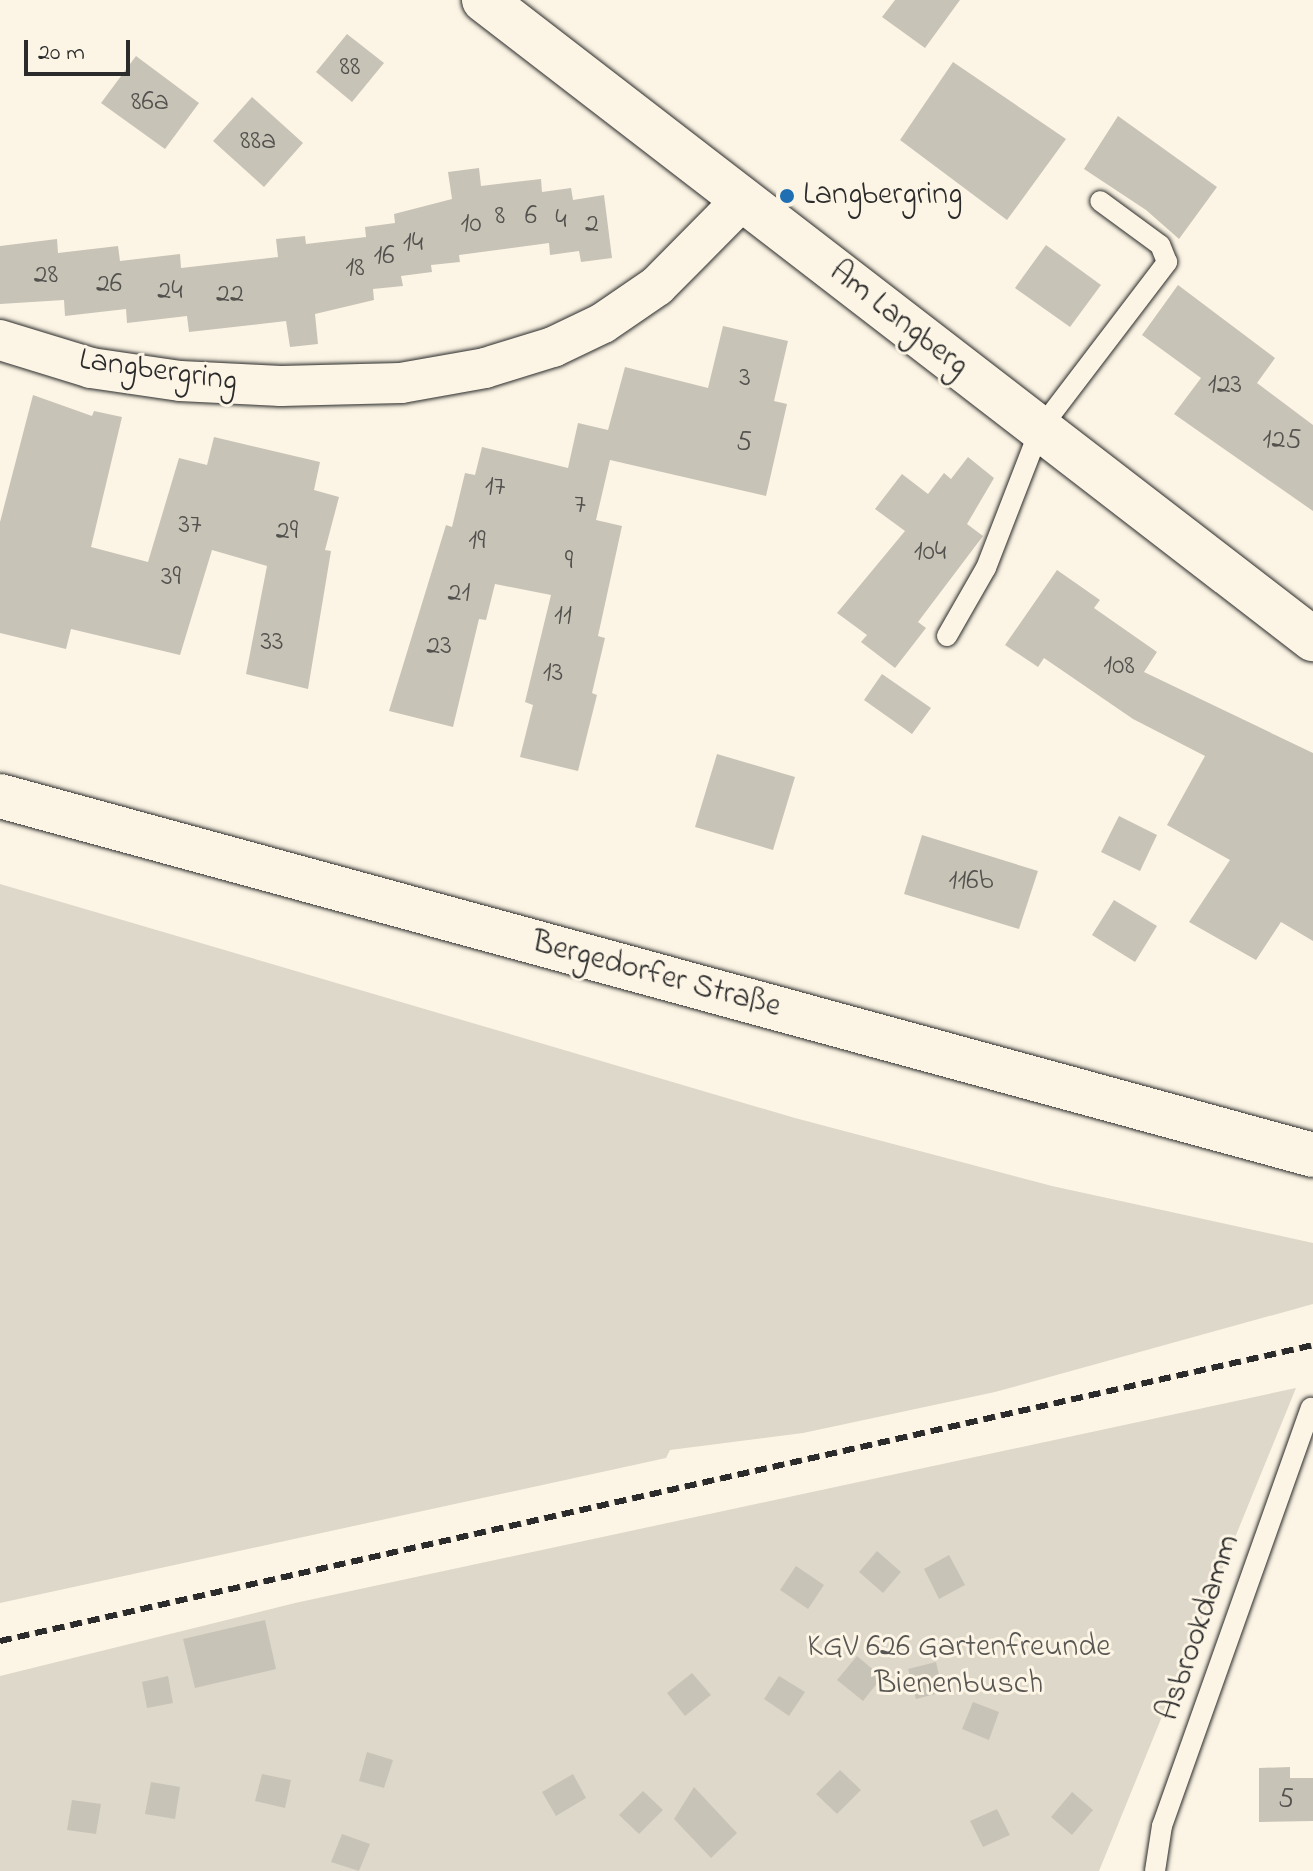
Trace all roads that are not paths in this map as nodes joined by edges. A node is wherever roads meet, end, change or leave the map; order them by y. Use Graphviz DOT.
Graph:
graph roads {
  1 [pos="484,0"];
  2 [pos="742,200"];
  3 [pos="1100,201"];
  4 [pos="0,340"];
  5 [pos="1040,429"];
  6 [pos="947,636"];
  7 [pos="1313,639"];
  8 [pos="0,796"];
  9 [pos="1313,1155"];
  10 [pos="1311,1408"];
  11 [pos="1155,1871"];
  1 -- 2 [label="main road, Am Langberg"];
  2 -- 4 [label="street, Langbergring"];
  2 -- 5 [label="main road, Am Langberg"];
  3 -- 5 [label="lane"];
  5 -- 6 [label="lane"];
  5 -- 7 [label="main road, Am Langberg"];
  8 -- 9 [label="main road, Bergedorfer Straße"];
  10 -- 11 [label="lane, Asbrookdamm"];
}
